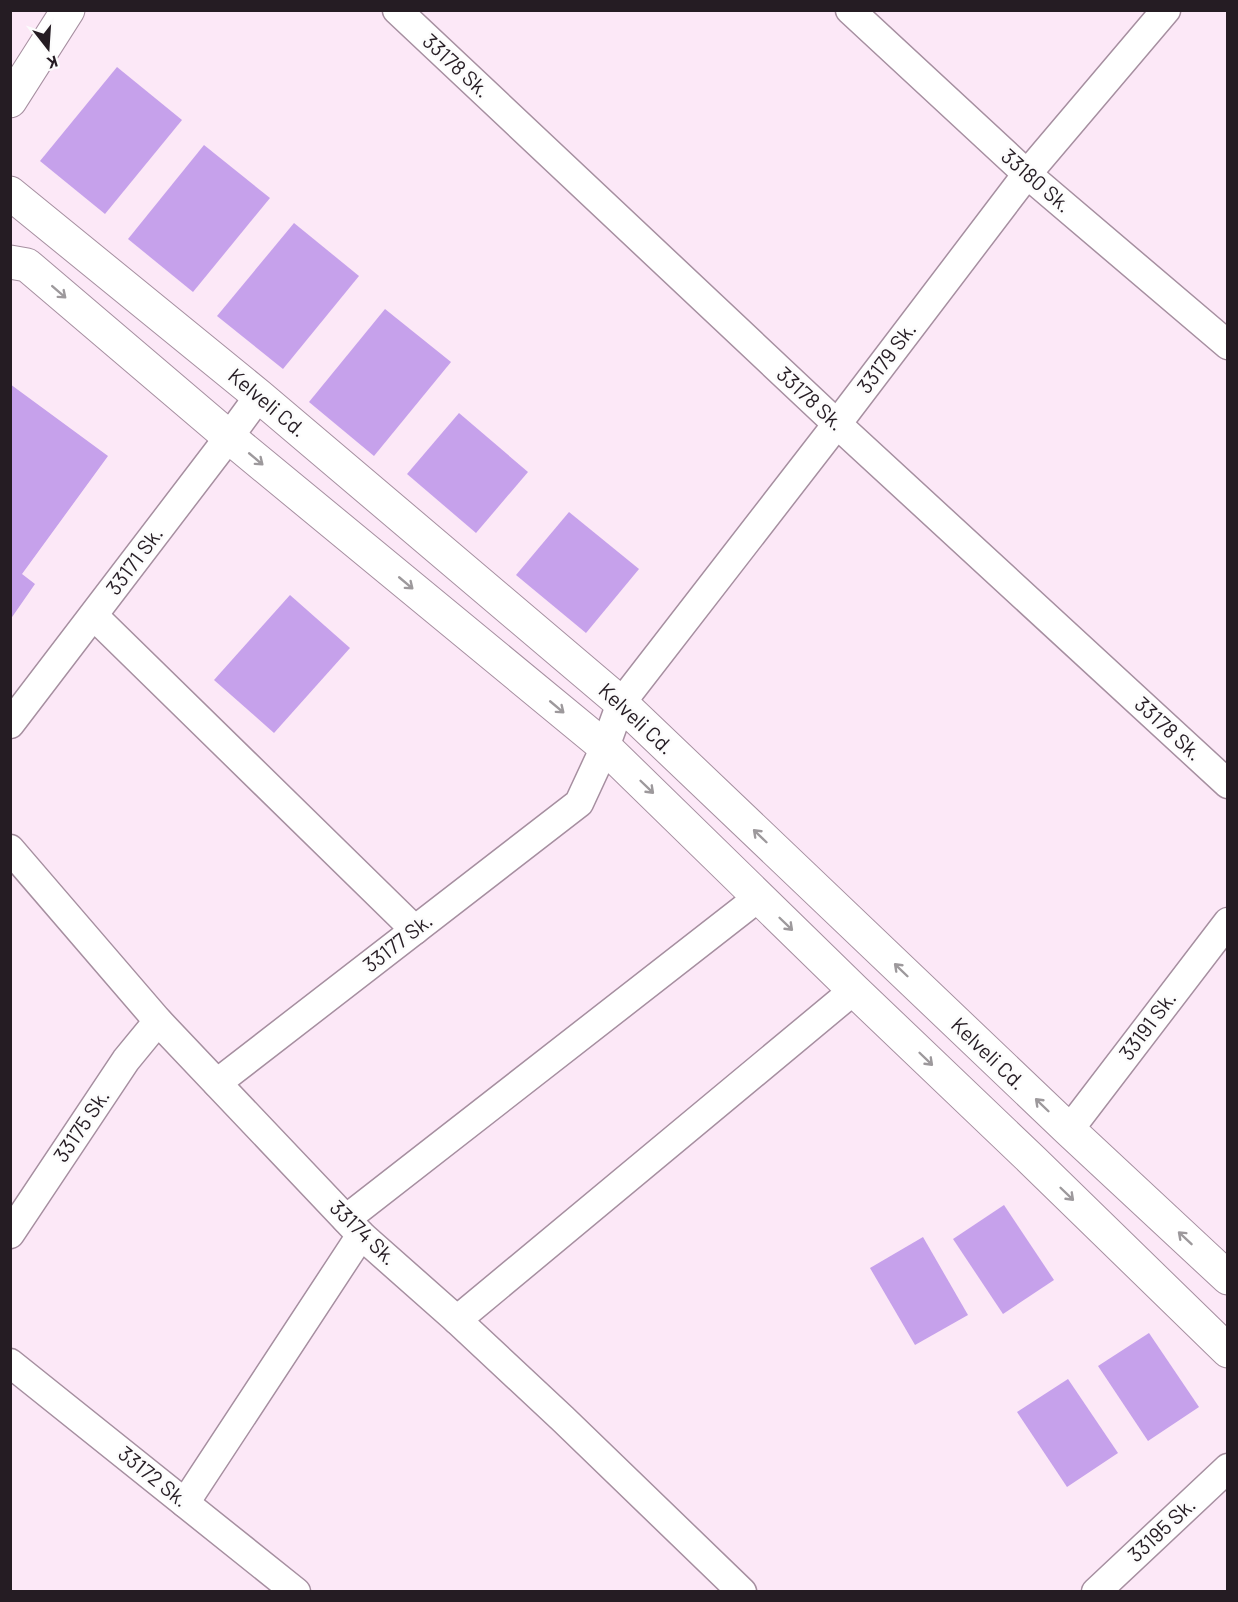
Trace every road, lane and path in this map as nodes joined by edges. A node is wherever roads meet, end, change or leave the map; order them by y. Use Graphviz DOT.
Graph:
graph roads {
  1 [pos="68,10"];
  2 [pos="397,10"];
  3 [pos="850,10"];
  4 [pos="1166,10"];
  5 [pos="10,101"];
  6 [pos="1027,174"];
  7 [pos="12,196"];
  8 [pos="16,260"];
  9 [pos="1227,345"];
  10 [pos="259,396"];
  11 [pos="837,424"];
  12 [pos="229,437"];
  13 [pos="94,615"];
  14 [pos="621,703"];
  15 [pos="10,724"];
  16 [pos="605,747"];
  17 [pos="1227,784"];
  18 [pos="579,803"];
  19 [pos="10,849"];
  20 [pos="759,897"];
  21 [pos="1227,922"];
  22 [pos="416,930"];
  23 [pos="854,990"];
  24 [pos="158,1022"];
  25 [pos="217,1083"];
  26 [pos="1069,1130"];
  27 [pos="354,1227"];
  28 [pos="10,1234"];
  29 [pos="1227,1278"];
  30 [pos="457,1320"];
  31 [pos="1227,1351"];
  32 [pos="10,1363"];
  33 [pos="1227,1468"];
  34 [pos="185,1503"];
  35 [pos="296,1592"];
  36 [pos="742,1592"];
  37 [pos="1096,1592"];
  1 -- 5 [label="main road"];
  2 -- 11 [label="street, 33178 Sk."];
  3 -- 6 [label="street, 33180 Sk."];
  4 -- 6 [label="street, 33179 Sk."];
  6 -- 9 [label="street, 33180 Sk."];
  6 -- 11 [label="street, 33179 Sk."];
  7 -- 10 [label="main road, Kelveli Cd."];
  8 -- 12 [label="main road, Kelveli Cd., one-way"];
  10 -- 12 [label="street, 33171 Sk."];
  10 -- 14 [label="main road, Kelveli Cd."];
  11 -- 14 [label="street, 33179 Sk."];
  11 -- 17 [label="street, 33178 Sk."];
  12 -- 13 [label="street, 33171 Sk."];
  12 -- 16 [label="main road, Kelveli Cd., one-way"];
  13 -- 15 [label="street, 33171 Sk."];
  13 -- 22 [label="street"];
  14 -- 16 [label="street, 33179 Sk."];
  26 -- 14 [label="main road, Kelveli Cd., one-way"];
  16 -- 18 [label="street, 33179 Sk."];
  16 -- 20 [label="main road, Kelveli Cd., one-way"];
  18 -- 22 [label="street, 33177 Sk."];
  19 -- 24 [label="street, 33174 Sk."];
  20 -- 23 [label="main road, Kelveli Cd., one-way"];
  20 -- 27 [label="street"];
  21 -- 26 [label="street, 33191 Sk."];
  22 -- 25 [label="street, 33177 Sk."];
  23 -- 30 [label="street"];
  23 -- 31 [label="main road, Kelveli Cd., one-way"];
  24 -- 25 [label="street, 33174 Sk."];
  24 -- 28 [label="street, 33175 Sk."];
  25 -- 27 [label="street, 33174 Sk."];
  29 -- 26 [label="main road, Kelveli Cd., one-way"];
  27 -- 30 [label="street, 33174 Sk."];
  27 -- 34 [label="street"];
  30 -- 36 [label="street, 33174 Sk."];
  32 -- 34 [label="street, 33172 Sk."];
  33 -- 37 [label="street, 33195 Sk."];
  34 -- 35 [label="street, 33172 Sk."];
}
